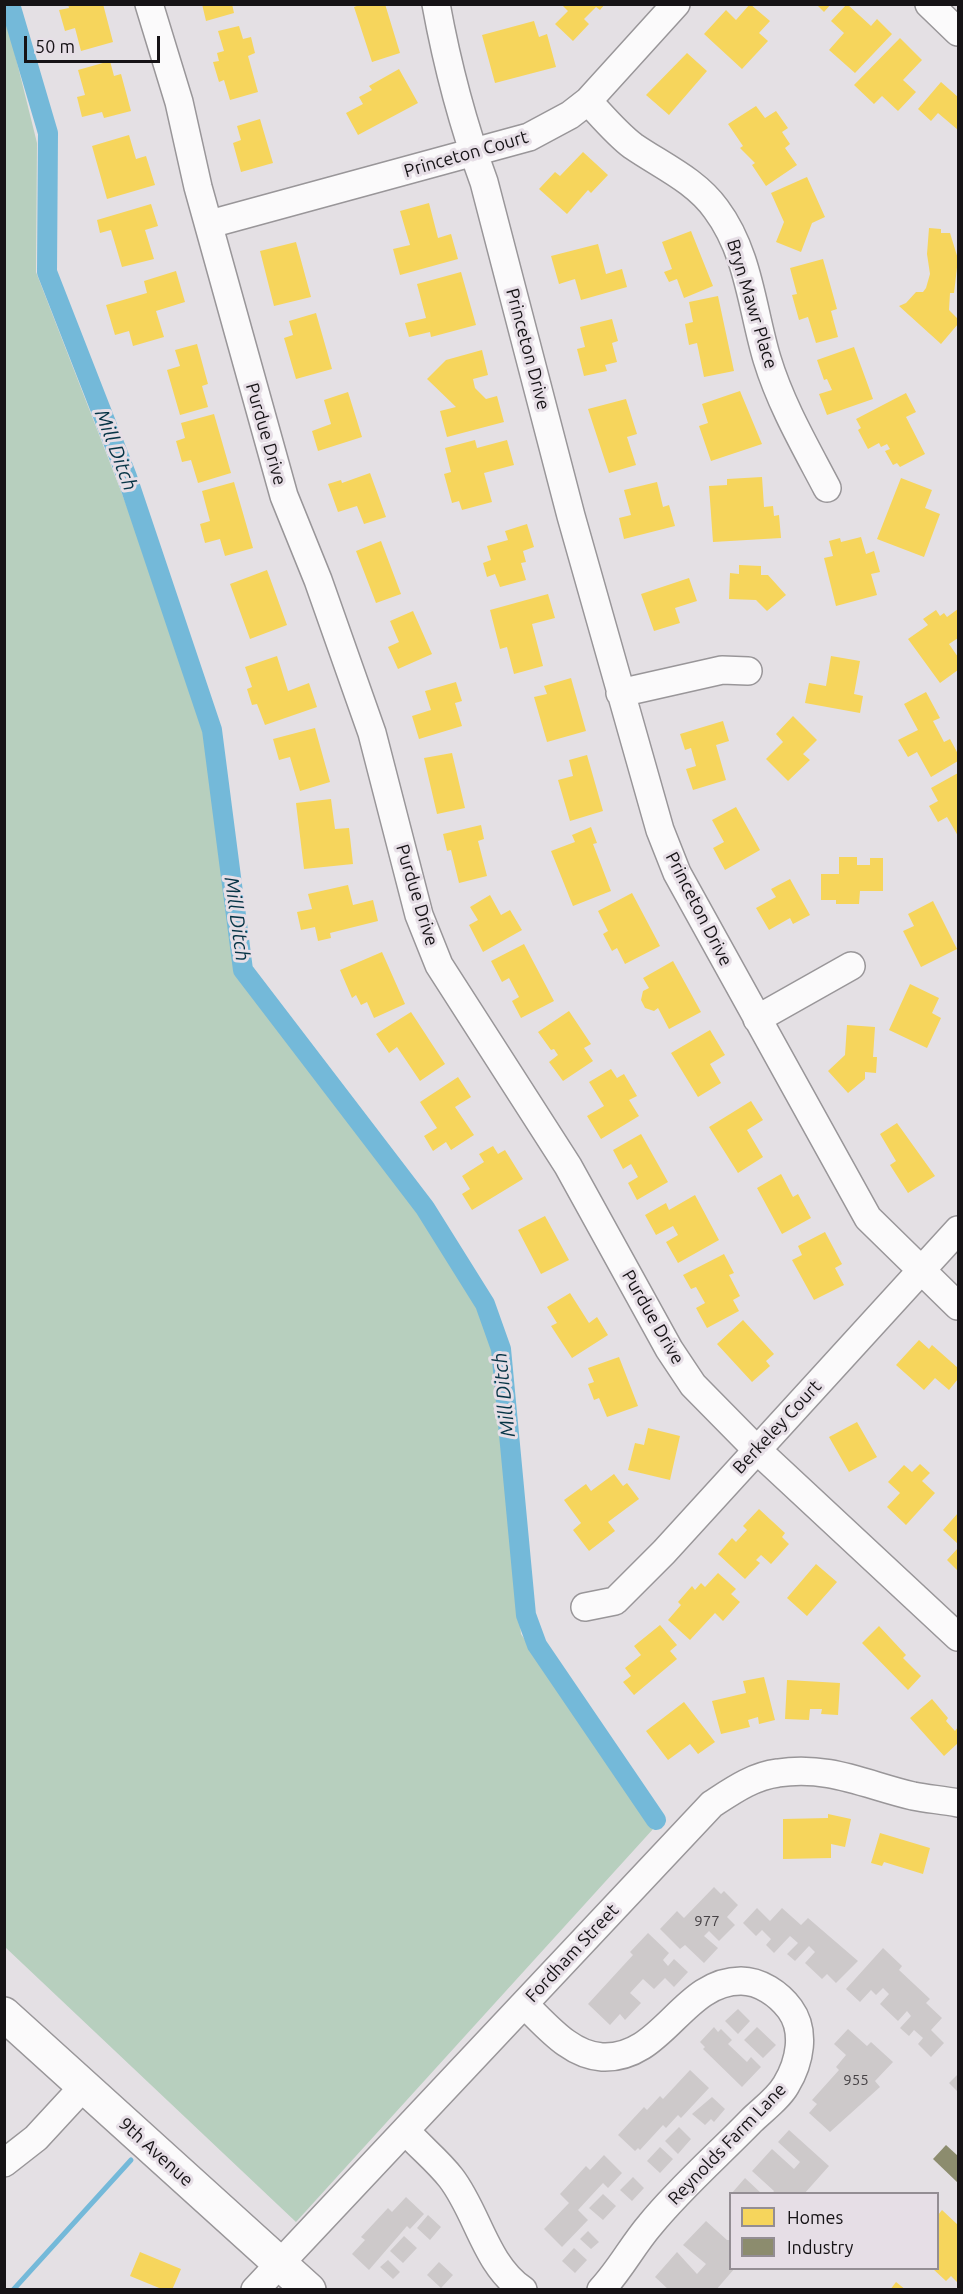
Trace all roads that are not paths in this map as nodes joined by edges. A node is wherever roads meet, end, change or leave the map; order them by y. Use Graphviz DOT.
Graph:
graph roads {
  1 [pos="149,4"];
  2 [pos="436,4"];
  3 [pos="676,4"];
  4 [pos="929,4"];
  5 [pos="958,32"];
  6 [pos="588,101"];
  7 [pos="473,153"];
  8 [pos="210,224"];
  9 [pos="826,488"];
  10 [pos="748,671"];
  11 [pos="620,693"];
  12 [pos="851,966"];
  13 [pos="757,1018"];
  14 [pos="958,1230"];
  15 [pos="922,1272"];
  16 [pos="958,1306"];
  17 [pos="756,1449"];
  18 [pos="585,1607"];
  19 [pos="958,1637"];
  20 [pos="958,1803"];
  21 [pos="525,2005"];
  22 [pos="4,2014"];
  23 [pos="84,2086"];
  24 [pos="406,2131"];
  25 [pos="4,2163"];
  26 [pos="279,2263"];
  27 [pos="255,2289"];
  28 [pos="309,2289"];
  29 [pos="523,2289"];
  30 [pos="601,2289"];
  1 -- 8 [label="street, Purdue Drive"];
  2 -- 7 [label="street, Princeton Drive"];
  3 -- 6 [label="street, Princeton Court"];
  4 -- 5 [label="street"];
  6 -- 7 [label="street, Princeton Court"];
  6 -- 9 [label="street, Bryn Mawr Place"];
  7 -- 8 [label="street, Princeton Court"];
  7 -- 11 [label="street, Princeton Drive"];
  8 -- 17 [label="street, Purdue Drive"];
  10 -- 11 [label="street"];
  11 -- 13 [label="street, Princeton Drive"];
  12 -- 13 [label="street"];
  13 -- 15 [label="street, Princeton Drive"];
  14 -- 15 [label="street, Berkeley Court"];
  15 -- 16 [label="street, Princeton Drive"];
  15 -- 17 [label="street, Berkeley Court"];
  17 -- 18 [label="street, Berkeley Court"];
  17 -- 19 [label="street, Purdue Drive"];
  20 -- 21 [label="street, Fordham Street"];
  21 -- 24 [label="street, Fordham Street"];
  21 -- 30 [label="street, Reynolds Farm Lane"];
  22 -- 23 [label="main road, 9th Avenue"];
  23 -- 25 [label="street"];
  23 -- 26 [label="main road, 9th Avenue"];
  24 -- 26 [label="street, Fordham Street"];
  24 -- 29 [label="street"];
  26 -- 27 [label="street, Fordham Street"];
  26 -- 28 [label="main road, 9th Avenue"];
}
